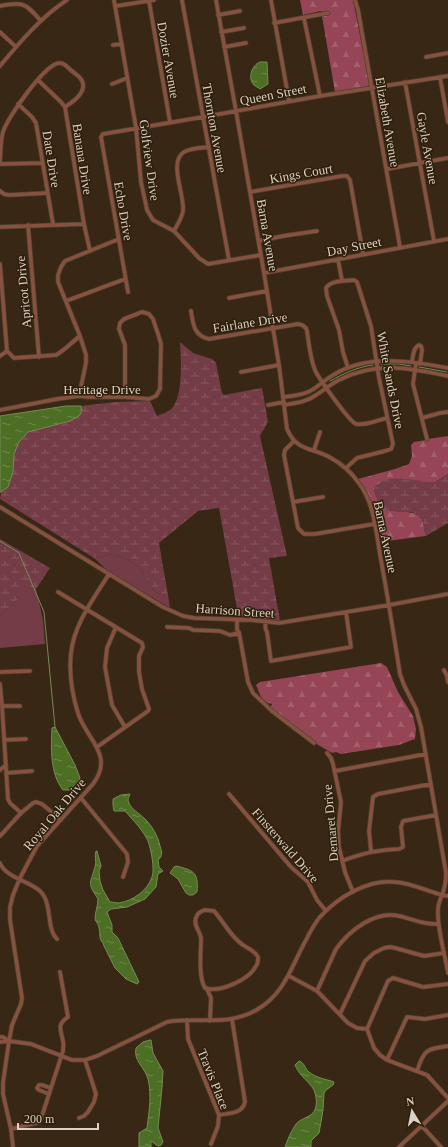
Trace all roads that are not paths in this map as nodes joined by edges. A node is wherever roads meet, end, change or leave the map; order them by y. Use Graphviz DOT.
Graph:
graph roads {
  1 [pos="67,0"];
  2 [pos="114,0"];
  3 [pos="154,0"];
  4 [pos="182,0"];
  5 [pos="216,0"];
  6 [pos="271,0"];
  7 [pos="355,0"];
  8 [pos="149,1"];
  9 [pos="0,6"];
  10 [pos="116,6"];
  11 [pos="240,11"];
  12 [pos="328,13"];
  13 [pos="218,15"];
  14 [pos="304,18"];
  15 [pos="41,21"];
  16 [pos="274,23"];
  17 [pos="244,28"];
  18 [pos="0,32"];
  19 [pos="221,32"];
  20 [pos="246,43"];
  21 [pos="122,44"];
  22 [pos="113,46"];
  23 [pos="16,47"];
  24 [pos="224,47"];
  25 [pos="448,53"];
  26 [pos="426,57"];
  27 [pos="0,66"];
  28 [pos="448,76"];
  29 [pos="440,77"];
  30 [pos="127,78"];
  31 [pos="38,80"];
  32 [pos="405,82"];
  33 [pos="112,84"];
  34 [pos="372,88"];
  35 [pos="320,96"];
  36 [pos="289,101"];
  37 [pos="18,104"];
  38 [pos="65,107"];
  39 [pos="236,111"];
  40 [pos="203,117"];
  41 [pos="170,122"];
  42 [pos="448,122"];
  43 [pos="136,128"];
  44 [pos="102,134"];
  45 [pos="209,147"];
  46 [pos="448,158"];
  47 [pos="0,163"];
  48 [pos="43,163"];
  49 [pos="420,163"];
  50 [pos="387,169"];
  51 [pos="0,191"];
  52 [pos="250,192"];
  53 [pos="48,193"];
  54 [pos="53,224"];
  55 [pos="84,224"];
  56 [pos="28,226"];
  57 [pos="0,227"];
  58 [pos="174,231"];
  59 [pos="317,231"];
  60 [pos="119,239"];
  61 [pos="448,239"];
  62 [pos="259,241"];
  63 [pos="434,241"];
  64 [pos="400,247"];
  65 [pos="90,251"];
  66 [pos="363,254"];
  67 [pos="261,255"];
  68 [pos="338,259"];
  69 [pos="229,260"];
  70 [pos="0,264"];
  71 [pos="264,273"];
  72 [pos="125,279"];
  73 [pos="342,281"];
  74 [pos="267,291"];
  75 [pos="128,292"];
  76 [pos="229,298"];
  77 [pos="66,301"];
  78 [pos="191,311"];
  79 [pos="273,329"];
  80 [pos="80,336"];
  81 [pos="7,351"];
  82 [pos="0,356"];
  83 [pos="39,357"];
  84 [pos="376,361"];
  85 [pos="416,363"];
  86 [pos="279,365"];
  87 [pos="348,368"];
  88 [pos="377,368"];
  89 [pos="448,368"];
  90 [pos="414,369"];
  91 [pos="241,372"];
  92 [pos="448,376"];
  93 [pos="322,382"];
  94 [pos="326,388"];
  95 [pos="79,396"];
  96 [pos="125,397"];
  97 [pos="283,397"];
  98 [pos="284,404"];
  99 [pos="268,405"];
  100 [pos="0,410"];
  101 [pos="448,412"];
  102 [pos="387,418"];
  103 [pos="422,418"];
  104 [pos="320,432"];
  105 [pos="427,439"];
  106 [pos="294,441"];
  107 [pos="314,450"];
  108 [pos="346,468"];
  109 [pos="323,497"];
  110 [pos="293,502"];
  111 [pos="0,507"];
  112 [pos="374,524"];
  113 [pos="109,574"];
  114 [pos="58,592"];
  115 [pos="448,594"];
  116 [pos="389,605"];
  117 [pos="87,609"];
  118 [pos="346,612"];
  119 [pos="237,621"];
  120 [pos="266,622"];
  121 [pos="167,627"];
  122 [pos="116,628"];
  123 [pos="239,632"];
  124 [pos="444,670"];
  125 [pos="30,671"];
  126 [pos="0,672"];
  127 [pos="448,682"];
  128 [pos="0,684"];
  129 [pos="2,706"];
  130 [pos="20,706"];
  131 [pos="125,728"];
  132 [pos="26,739"];
  133 [pos="4,740"];
  134 [pos="314,743"];
  135 [pos="97,747"];
  136 [pos="327,753"];
  137 [pos="426,754"];
  138 [pos="6,765"];
  139 [pos="0,770"];
  140 [pos="32,771"];
  141 [pos="335,771"];
  142 [pos="6,773"];
  143 [pos="431,784"];
  144 [pos="229,794"];
  145 [pos="81,798"];
  146 [pos="21,813"];
  147 [pos="436,815"];
  148 [pos="61,820"];
  149 [pos="0,836"];
  150 [pos="371,851"];
  151 [pos="342,861"];
  152 [pos="0,863"];
  153 [pos="123,877"];
  154 [pos="20,878"];
  155 [pos="353,892"];
  156 [pos="442,895"];
  157 [pos="448,896"];
  158 [pos="448,899"];
  159 [pos="326,911"];
  160 [pos="438,924"];
  161 [pos="57,939"];
  162 [pos="444,953"];
  163 [pos="60,972"];
  164 [pos="448,973"];
  165 [pos="289,976"];
  166 [pos="448,984"];
  167 [pos="207,989"];
  168 [pos="317,991"];
  169 [pos="340,1014"];
  170 [pos="448,1015"];
  171 [pos="232,1019"];
  172 [pos="187,1020"];
  173 [pos="210,1021"];
  174 [pos="367,1029"];
  175 [pos="0,1036"];
  176 [pos="8,1041"];
  177 [pos="0,1042"];
  178 [pos="448,1046"];
  179 [pos="61,1056"];
  180 [pos="85,1060"];
  181 [pos="387,1060"];
  182 [pos="417,1071"];
  183 [pos="51,1088"];
  184 [pos="1,1094"];
  185 [pos="49,1094"];
  186 [pos="448,1098"];
  187 [pos="448,1101"];
  188 [pos="219,1115"];
  189 [pos="79,1118"];
  190 [pos="40,1122"];
  191 [pos="421,1125"];
  192 [pos="43,1126"];
  193 [pos="12,1129"];
  194 [pos="211,1144"];
  195 [pos="13,1147"];
  196 [pos="399,1147"];
  197 [pos="441,1147"];
  1 -- 15 [label="street"];
  2 -- 10 [label="street, Golfview Drive"];
  3 -- 8 [label="street"];
  4 -- 40 [label="street, Thornton Avenue"];
  5 -- 13 [label="street, Barna Avenue"];
  6 -- 16 [label="street"];
  7 -- 34 [label="street, Elizabeth Avenue"];
  8 -- 10 [label="street"];
  8 -- 41 [label="street, Dozier Avenue"];
  9 -- 15 [label="street"];
  10 -- 21 [label="street, Golfview Drive"];
  11 -- 13 [label="street"];
  12 -- 14 [label="street"];
  13 -- 19 [label="street, Barna Avenue"];
  14 -- 16 [label="street"];
  14 -- 35 [label="street"];
  15 -- 23 [label="street"];
  16 -- 36 [label="street"];
  17 -- 19 [label="street"];
  18 -- 23 [label="street"];
  19 -- 24 [label="street, Barna Avenue"];
  20 -- 24 [label="street"];
  21 -- 22 [label="street"];
  21 -- 30 [label="street, Golfview Drive"];
  23 -- 27 [label="street"];
  24 -- 39 [label="street, Barna Avenue"];
  25 -- 26 [label="street"];
  28 -- 29 [label="street, Queen Street"];
  29 -- 32 [label="street, Queen Street"];
  29 -- 42 [label="street"];
  30 -- 33 [label="street"];
  30 -- 43 [label="street, Golfview Drive"];
  31 -- 37 [label="street"];
  31 -- 38 [label="street, Banana Drive"];
  31 -- 38 [label="street"];
  32 -- 34 [label="street, Queen Street"];
  32 -- 49 [label="street, Gayle Avenue"];
  34 -- 35 [label="street, Queen Street"];
  34 -- 50 [label="street, Elizabeth Avenue"];
  35 -- 36 [label="street, Queen Street"];
  36 -- 39 [label="street, Queen Street"];
  37 -- 47 [label="street"];
  37 -- 48 [label="street, Date Drive"];
  38 -- 55 [label="street, Banana Drive"];
  39 -- 40 [label="street, Queen Street"];
  39 -- 52 [label="street, Barna Avenue"];
  40 -- 41 [label="street, Queen Street"];
  40 -- 45 [label="street, Thornton Avenue"];
  41 -- 43 [label="street, Queen Street"];
  43 -- 44 [label="street, Queen Street"];
  43 -- 58 [label="street, Golfview Drive"];
  44 -- 60 [label="street, Echo Drive"];
  45 -- 58 [label="street"];
  45 -- 69 [label="street, Thornton Avenue"];
  46 -- 49 [label="street"];
  47 -- 48 [label="street"];
  48 -- 53 [label="street, Date Drive"];
  49 -- 50 [label="street"];
  49 -- 63 [label="street, Gayle Avenue"];
  50 -- 64 [label="street, Elizabeth Avenue"];
  51 -- 53 [label="street"];
  52 -- 62 [label="street, Barna Avenue"];
  52 -- 66 [label="street, Kings Court"];
  53 -- 54 [label="street, Date Drive"];
  54 -- 55 [label="street"];
  54 -- 56 [label="street"];
  55 -- 65 [label="street, Banana Drive"];
  56 -- 57 [label="street"];
  56 -- 83 [label="street, Apricot Drive"];
  58 -- 69 [label="street, Golfview Drive"];
  59 -- 62 [label="street"];
  60 -- 65 [label="street"];
  60 -- 72 [label="street, Echo Drive"];
  61 -- 63 [label="street, Day Street"];
  62 -- 67 [label="street, Barna Avenue"];
  63 -- 64 [label="street, Day Street"];
  64 -- 66 [label="street, Day Street"];
  65 -- 77 [label="street"];
  66 -- 68 [label="street, Day Street"];
  67 -- 69 [label="street, Golfview Drive"];
  67 -- 71 [label="street, Barna Avenue"];
  68 -- 71 [label="street, Day Street"];
  68 -- 73 [label="street"];
  70 -- 81 [label="street"];
  71 -- 74 [label="street, Barna Avenue"];
  72 -- 75 [label="street, Echo Drive"];
  72 -- 77 [label="street"];
  73 -- 84 [label="street, White Sands Drive"];
  73 -- 87 [label="street"];
  74 -- 76 [label="street"];
  74 -- 79 [label="street, Barna Avenue"];
  77 -- 80 [label="street"];
  78 -- 79 [label="street, Fairlane Drive"];
  79 -- 86 [label="street, Barna Avenue"];
  79 -- 93 [label="street, Fairlane Drive"];
  80 -- 83 [label="street"];
  80 -- 95 [label="street"];
  81 -- 82 [label="street"];
  81 -- 83 [label="street"];
  84 -- 85 [label="street"];
  84 -- 87 [label="street"];
  84 -- 88 [label="street, White Sands Drive"];
  85 -- 89 [label="street"];
  85 -- 90 [label="street"];
  86 -- 91 [label="street"];
  86 -- 97 [label="street, Barna Avenue"];
  87 -- 93 [label="street"];
  88 -- 90 [label="street"];
  88 -- 94 [label="street"];
  88 -- 102 [label="street, White Sands Drive"];
  90 -- 92 [label="street"];
  90 -- 103 [label="street"];
  93 -- 94 [label="street, Fairlane Drive"];
  93 -- 97 [label="street"];
  94 -- 98 [label="street"];
  94 -- 102 [label="street, Fairlane Drive"];
  95 -- 96 [label="street, Heritage Drive"];
  95 -- 100 [label="street, Heritage Drive"];
  96 -- 96 [label="street, Heritage Drive"];
  97 -- 98 [label="street, Barna Avenue"];
  98 -- 99 [label="street"];
  98 -- 106 [label="street, Barna Avenue"];
  101 -- 103 [label="street"];
  102 -- 108 [label="street, White Sands Drive"];
  103 -- 105 [label="street"];
  104 -- 107 [label="street"];
  106 -- 107 [label="street, Barna Avenue"];
  106 -- 110 [label="street"];
  107 -- 108 [label="street, Barna Avenue"];
  108 -- 112 [label="street, Barna Avenue"];
  109 -- 110 [label="street"];
  110 -- 112 [label="street"];
  111 -- 113 [label="street, Harrison Street"];
  112 -- 116 [label="street, Barna Avenue"];
  113 -- 117 [label="street, Royal Oak Drive"];
  113 -- 119 [label="street, Harrison Street"];
  114 -- 117 [label="street"];
  115 -- 116 [label="street, Harrison Street"];
  116 -- 118 [label="street, Harrison Street"];
  116 -- 137 [label="street, Barna Avenue"];
  117 -- 122 [label="street"];
  117 -- 135 [label="street, Royal Oak Drive"];
  118 -- 120 [label="street, Harrison Street"];
  118 -- 120 [label="street"];
  119 -- 120 [label="street, Harrison Street"];
  119 -- 123 [label="street"];
  121 -- 123 [label="street"];
  122 -- 131 [label="street"];
  122 -- 131 [label="street"];
  123 -- 134 [label="street"];
  124 -- 127 [label="street"];
  125 -- 126 [label="street"];
  128 -- 129 [label="street"];
  129 -- 130 [label="street"];
  129 -- 133 [label="street"];
  131 -- 135 [label="street"];
  132 -- 133 [label="street"];
  133 -- 138 [label="street"];
  135 -- 145 [label="street, Royal Oak Drive"];
  136 -- 141 [label="street, Demaret Drive"];
  137 -- 141 [label="street"];
  137 -- 143 [label="street, Barna Avenue"];
  138 -- 139 [label="street"];
  138 -- 142 [label="street"];
  140 -- 142 [label="street"];
  141 -- 151 [label="street, Demaret Drive"];
  142 -- 146 [label="street"];
  143 -- 147 [label="street, Barna Avenue"];
  143 -- 150 [label="street"];
  144 -- 159 [label="street, Finsterwald Drive"];
  145 -- 148 [label="street, Royal Oak Drive"];
  145 -- 153 [label="street"];
  146 -- 148 [label="street"];
  146 -- 149 [label="street"];
  147 -- 150 [label="street"];
  147 -- 156 [label="street, Barna Avenue"];
  148 -- 154 [label="street, Royal Oak Drive"];
  150 -- 151 [label="street"];
  151 -- 155 [label="street, Demaret Drive"];
  152 -- 154 [label="street"];
  154 -- 161 [label="street"];
  154 -- 176 [label="street, Royal Oak Drive"];
  155 -- 156 [label="street"];
  155 -- 159 [label="street"];
  156 -- 157 [label="street"];
  156 -- 158 [label="street"];
  156 -- 160 [label="street, Barna Avenue"];
  159 -- 165 [label="street"];
  160 -- 162 [label="street, Barna Avenue"];
  160 -- 168 [label="street"];
  162 -- 164 [label="street, Barna Avenue"];
  162 -- 169 [label="street"];
  163 -- 179 [label="street"];
  165 -- 168 [label="street"];
  165 -- 171 [label="street"];
  166 -- 174 [label="street"];
  167 -- 167 [label="street"];
  167 -- 173 [label="street"];
  168 -- 169 [label="street"];
  169 -- 174 [label="street"];
  170 -- 181 [label="street"];
  171 -- 173 [label="street"];
  171 -- 188 [label="street"];
  172 -- 173 [label="street"];
  172 -- 180 [label="street"];
  172 -- 188 [label="street, Travis Place"];
  174 -- 181 [label="street"];
  175 -- 176 [label="street"];
  176 -- 177 [label="street"];
  176 -- 179 [label="street"];
  176 -- 184 [label="street, Royal Oak Drive"];
  178 -- 182 [label="street"];
  179 -- 180 [label="street"];
  179 -- 183 [label="street"];
  180 -- 189 [label="street"];
  181 -- 182 [label="street"];
  182 -- 186 [label="street"];
  183 -- 185 [label="street"];
  183 -- 185 [label="street"];
  184 -- 193 [label="street, Royal Oak Drive"];
  185 -- 190 [label="street"];
  187 -- 191 [label="street"];
  188 -- 194 [label="street, Travis Place"];
  190 -- 192 [label="street"];
  190 -- 193 [label="street"];
  191 -- 196 [label="street"];
  191 -- 197 [label="street"];
  193 -- 195 [label="street, Royal Oak Drive"];
}
